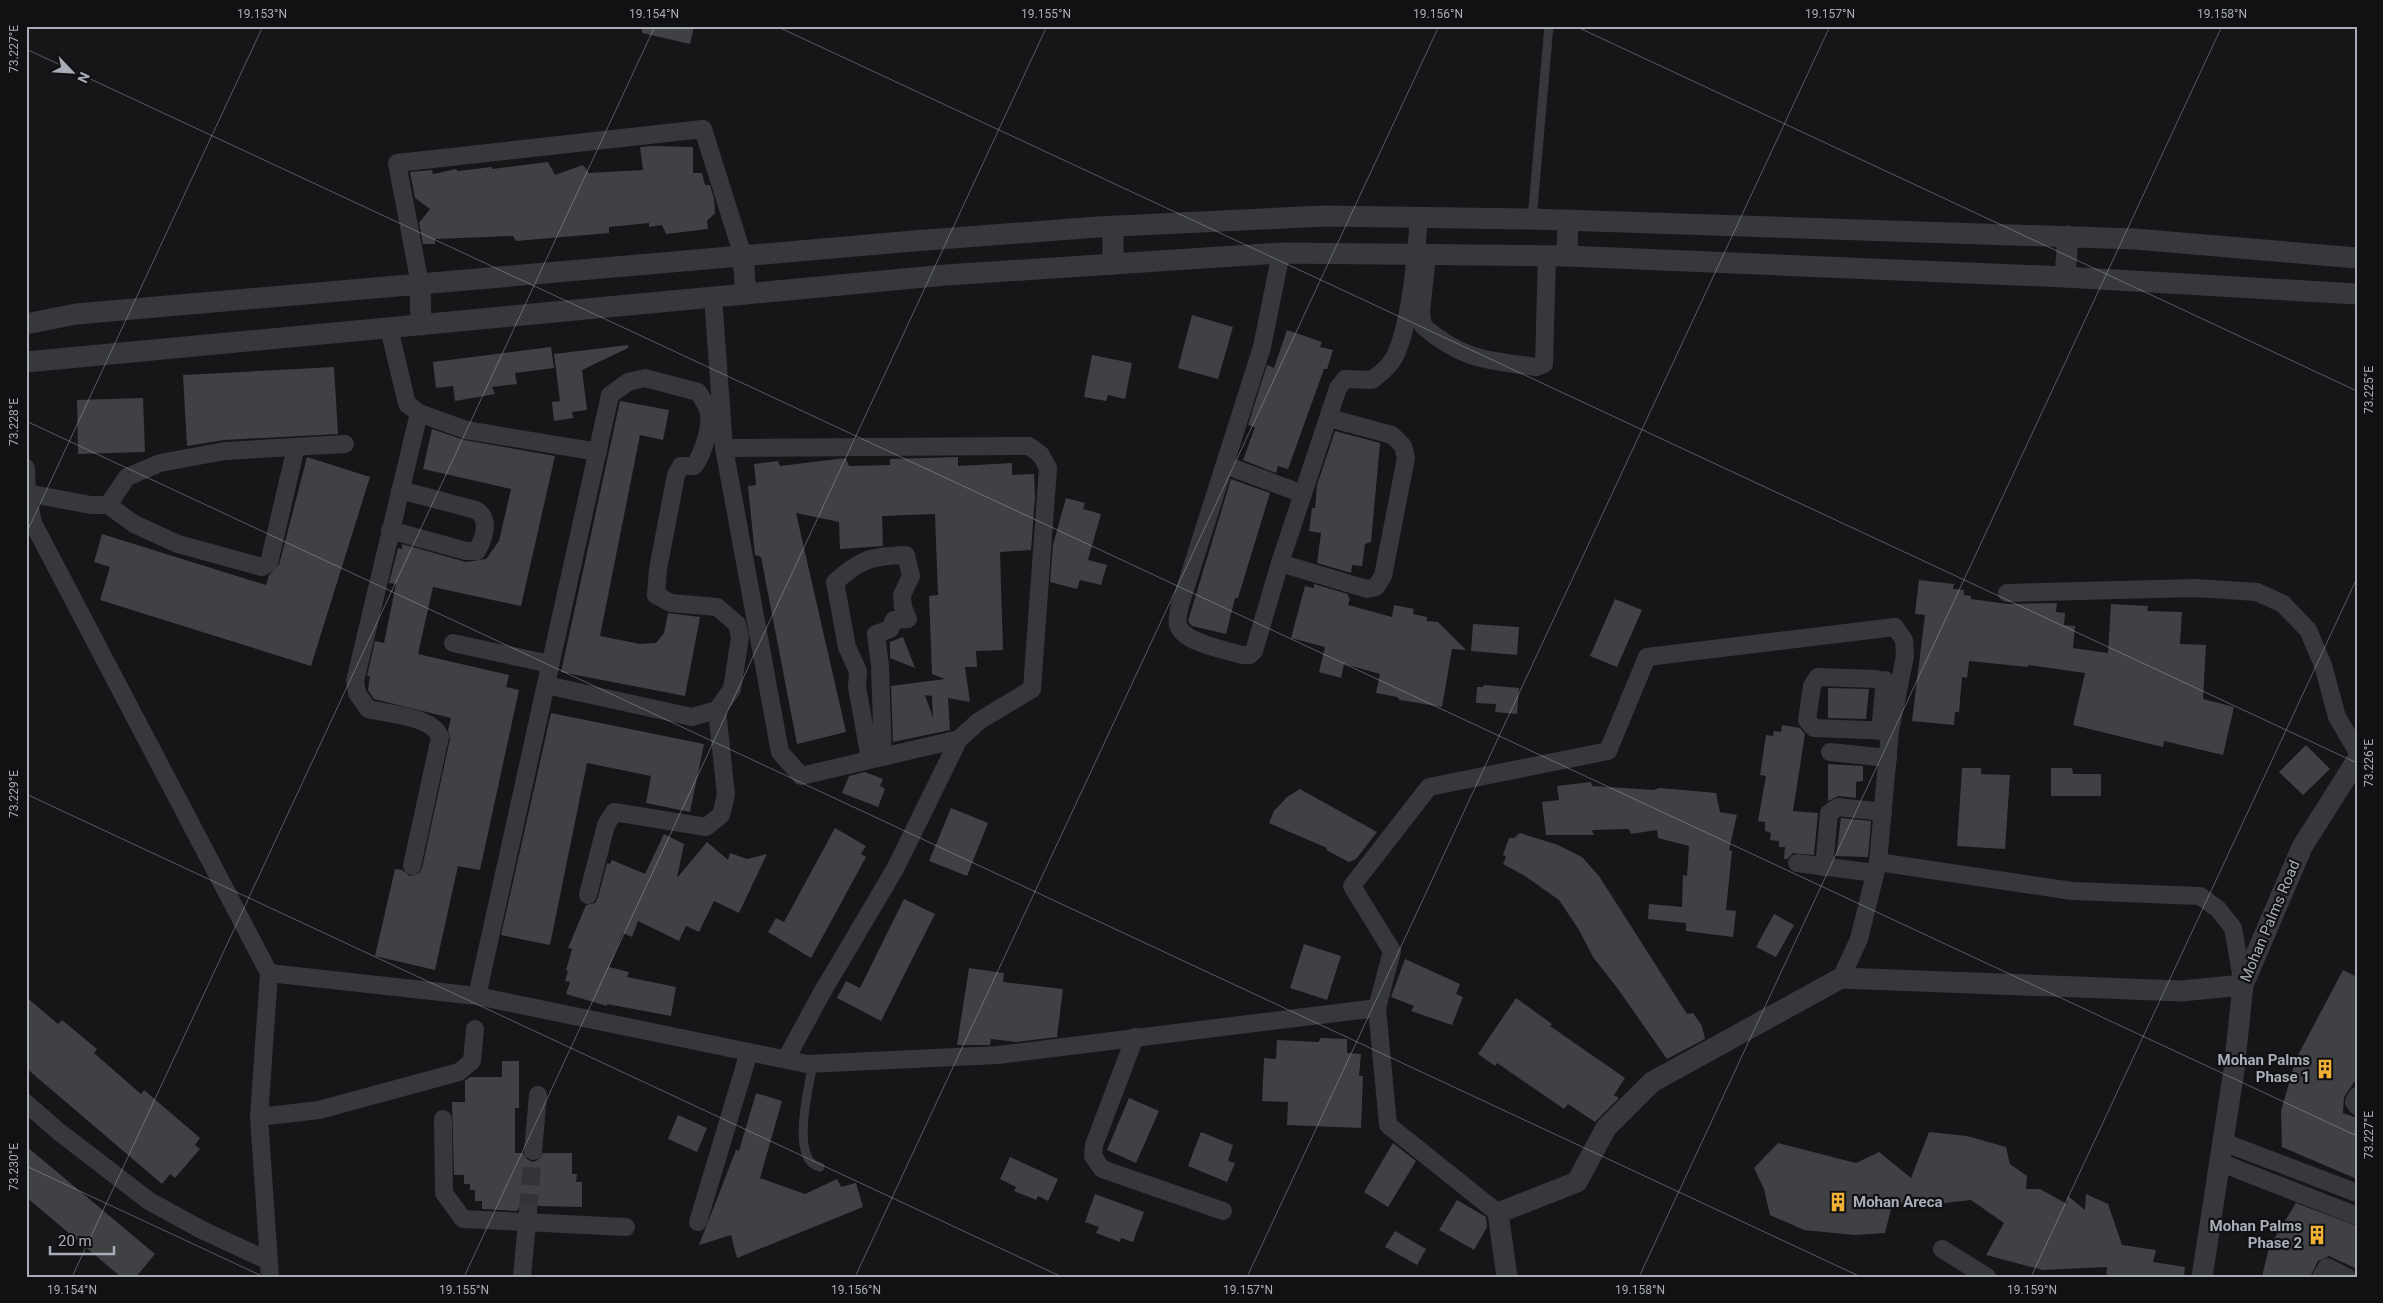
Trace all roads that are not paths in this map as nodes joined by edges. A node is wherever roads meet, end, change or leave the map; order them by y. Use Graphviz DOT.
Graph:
graph roads {
  1 [pos="1549,26"];
  2 [pos="1419,217"];
  3 [pos="1532,219"];
  4 [pos="1568,220"];
  5 [pos="1113,226"];
  6 [pos="2068,236"];
  7 [pos="1281,253"];
  8 [pos="1422,254"];
  9 [pos="1557,255"];
  10 [pos="743,256"];
  11 [pos="2357,258"];
  12 [pos="1113,264"];
  13 [pos="2065,277"];
  14 [pos="420,284"];
  15 [pos="746,294"];
  16 [pos="2357,294"];
  17 [pos="714,297"];
  18 [pos="26,324"];
  19 [pos="421,325"];
  20 [pos="389,328"];
  21 [pos="26,362"];
  22 [pos="419,413"];
  23 [pos="1329,418"];
  24 [pos="345,444"];
  25 [pos="296,446"];
  26 [pos="724,448"];
  27 [pos="598,452"];
  28 [pos="1225,465"];
  29 [pos="26,468"];
  30 [pos="400,490"];
  31 [pos="28,493"];
  32 [pos="1303,494"];
  33 [pos="108,505"];
  34 [pos="390,530"];
  35 [pos="1280,563"];
  36 [pos="2007,593"];
  37 [pos="453,643"];
  38 [pos="550,664"];
  39 [pos="546,685"];
  40 [pos="717,710"];
  41 [pos="1885,731"];
  42 [pos="959,739"];
  43 [pos="2357,751"];
  44 [pos="1830,752"];
  45 [pos="877,758"];
  46 [pos="1888,758"];
  47 [pos="2357,760"];
  48 [pos="1883,812"];
  49 [pos="1797,863"];
  50 [pos="412,866"];
  51 [pos="1824,866"];
  52 [pos="1877,868"];
  53 [pos="588,895"];
  54 [pos="269,973"];
  55 [pos="1841,978"];
  56 [pos="2243,985"];
  57 [pos="477,996"];
  58 [pos="1377,1008"];
  59 [pos="475,1029"];
  60 [pos="1135,1037"];
  61 [pos="749,1052"];
  62 [pos="786,1059"];
  63 [pos="813,1063"];
  64 [pos="538,1095"];
  65 [pos="2357,1096"];
  66 [pos="26,1103"];
  67 [pos="2357,1106"];
  68 [pos="259,1117"];
  69 [pos="443,1119"];
  70 [pos="2222,1142"];
  71 [pos="533,1151"];
  72 [pos="2219,1162"];
  73 [pos="820,1167"];
  74 [pos="2357,1193"];
  75 [pos="1223,1211"];
  76 [pos="1498,1213"];
  77 [pos="2357,1216"];
  78 [pos="527,1217"];
  79 [pos="698,1222"];
  80 [pos="626,1226"];
  81 [pos="1942,1249"];
  82 [pos="270,1269"];
  83 [pos="522,1277"];
  84 [pos="1506,1277"];
  85 [pos="1987,1277"];
  86 [pos="2202,1277"];
  87 [pos="2322,1277"];
  88 [pos="2346,1277"];
  1 -- 3 [label="lane"];
  2 -- 3 [label="street"];
  2 -- 5 [label="street"];
  2 -- 8 [label="street"];
  3 -- 4 [label="street"];
  4 -- 6 [label="street"];
  4 -- 9 [label="street"];
  5 -- 10 [label="street"];
  5 -- 12 [label="street"];
  6 -- 11 [label="street"];
  6 -- 13 [label="street"];
  7 -- 8 [label="street"];
  7 -- 12 [label="street"];
  7 -- 28 [label="street"];
  8 -- 9 [label="street"];
  8 -- 9 [label="street"];
  8 -- 23 [label="street"];
  9 -- 13 [label="street"];
  10 -- 14 [label="street"];
  10 -- 14 [label="street"];
  10 -- 15 [label="street"];
  12 -- 15 [label="street"];
  13 -- 16 [label="street"];
  14 -- 18 [label="street"];
  14 -- 19 [label="street"];
  15 -- 17 [label="street"];
  17 -- 19 [label="street"];
  17 -- 26 [label="street"];
  19 -- 20 [label="street"];
  20 -- 21 [label="street"];
  20 -- 22 [label="street"];
  22 -- 27 [label="street"];
  22 -- 30 [label="street"];
  23 -- 32 [label="street"];
  23 -- 35 [label="street"];
  24 -- 25 [label="street"];
  25 -- 33 [label="street"];
  25 -- 33 [label="street"];
  26 -- 42 [label="street"];
  26 -- 45 [label="street"];
  27 -- 38 [label="street"];
  27 -- 40 [label="street"];
  28 -- 32 [label="street"];
  28 -- 35 [label="street"];
  29 -- 31 [label="street"];
  30 -- 34 [label="street"];
  30 -- 34 [label="street"];
  31 -- 33 [label="street"];
  31 -- 54 [label="street"];
  32 -- 35 [label="street"];
  34 -- 50 [label="street"];
  36 -- 43 [label="street"];
  37 -- 38 [label="street"];
  38 -- 39 [label="street"];
  39 -- 40 [label="street"];
  39 -- 57 [label="street"];
  40 -- 53 [label="street"];
  41 -- 41 [label="street"];
  41 -- 46 [label="street"];
  41 -- 58 [label="street"];
  42 -- 45 [label="street"];
  42 -- 62 [label="street"];
  44 -- 46 [label="street"];
  45 -- 45 [label="street"];
  46 -- 48 [label="street"];
  47 -- 56 [label="street, Mohan Palms Road"];
  48 -- 51 [label="street"];
  48 -- 52 [label="street"];
  49 -- 51 [label="street"];
  51 -- 52 [label="street"];
  52 -- 55 [label="street"];
  52 -- 56 [label="street"];
  54 -- 57 [label="street"];
  54 -- 68 [label="street"];
  55 -- 56 [label="street"];
  55 -- 76 [label="street"];
  56 -- 70 [label="street, Mohan Palms Road"];
  57 -- 61 [label="street"];
  58 -- 60 [label="street"];
  58 -- 76 [label="street"];
  59 -- 68 [label="street"];
  60 -- 63 [label="street"];
  60 -- 75 [label="street"];
  61 -- 62 [label="street"];
  61 -- 79 [label="street"];
  62 -- 63 [label="street"];
  63 -- 73 [label="lane"];
  64 -- 71 [label="street"];
  65 -- 67 [label="street"];
  66 -- 82 [label="street"];
  68 -- 82 [label="street"];
  69 -- 78 [label="street"];
  70 -- 72 [label="street, Mohan Palms Road"];
  70 -- 74 [label="street"];
  72 -- 77 [label="street"];
  72 -- 86 [label="street, Mohan Palms Road"];
  76 -- 84 [label="street"];
  78 -- 80 [label="street"];
  78 -- 83 [label="street"];
  81 -- 85 [label="street"];
  87 -- 88 [label="street"];
}
